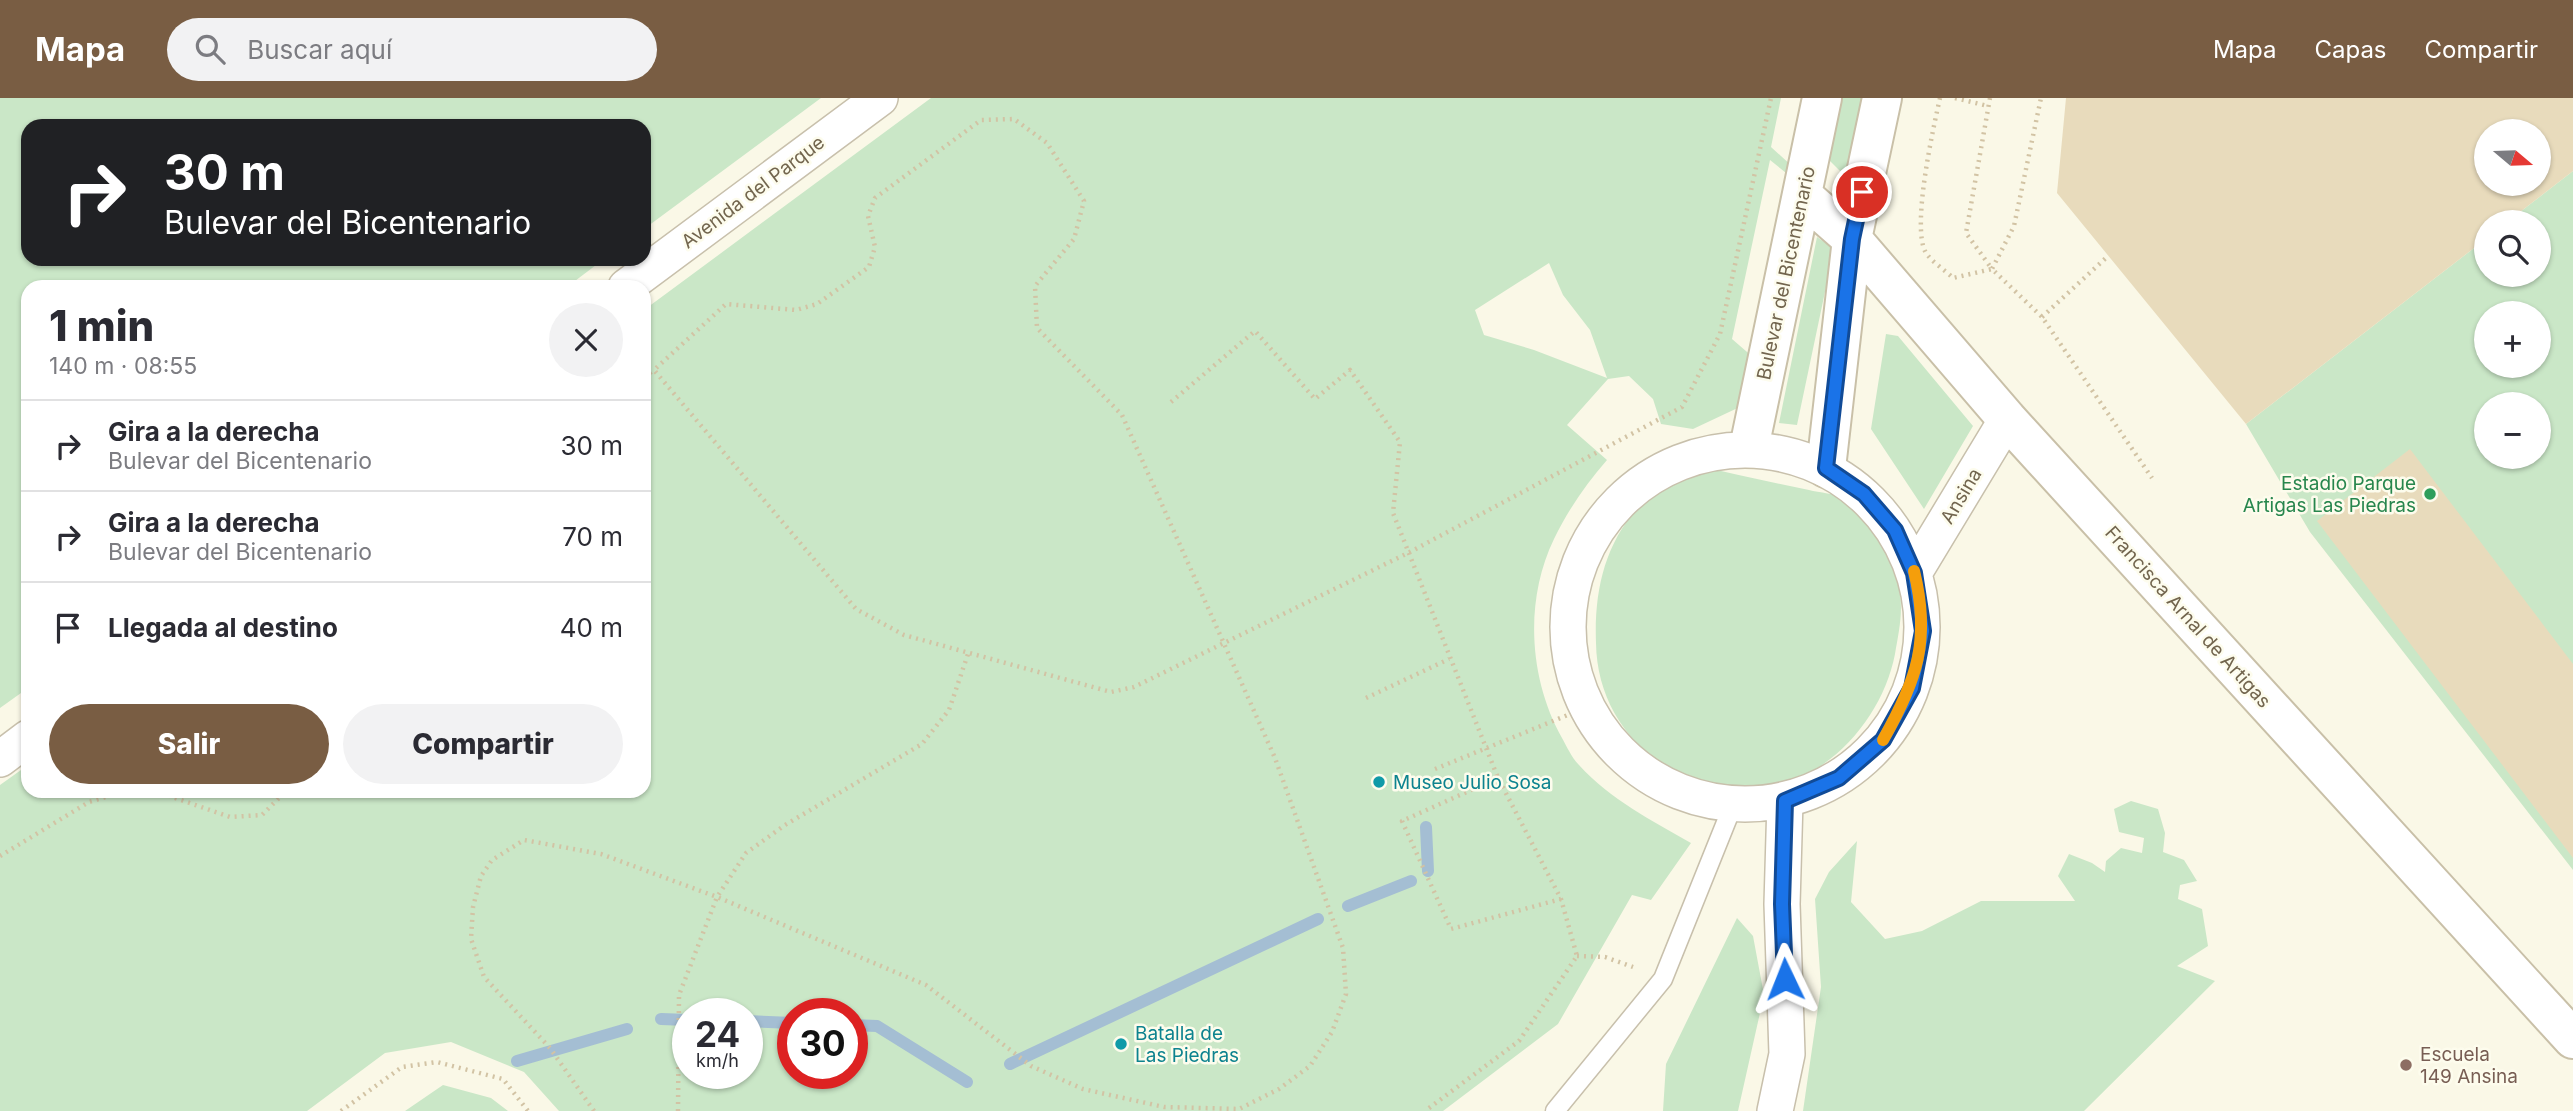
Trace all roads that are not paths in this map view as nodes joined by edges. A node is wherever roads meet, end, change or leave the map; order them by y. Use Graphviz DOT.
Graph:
graph roads {
  1 [pos="880,98"];
  2 [pos="1822,98"];
  3 [pos="1882,98"];
  4 [pos="1802,195"];
  5 [pos="1852,239"];
  6 [pos="635,280"];
  7 [pos="2007,419"];
  8 [pos="1749,448"];
  9 [pos="1826,468"];
  10 [pos="1914,573"];
  11 [pos="21,743"];
  12 [pos="0,759"];
  13 [pos="1785,801"];
  14 [pos="1733,806"];
  15 [pos="2573,1040"];
  16 [pos="1555,1111"];
  17 [pos="1775,1111"];
  1 -- 6 [label="street, Avenida del Parque"];
  2 -- 4 [label="street, Bulevar del Bicentenario"];
  3 -- 5 [label="street"];
  4 -- 5 [label="street, Francisca Arnal de Artigas"];
  4 -- 8 [label="street, Bulevar del Bicentenario"];
  5 -- 7 [label="street, Francisca Arnal de Artigas"];
  5 -- 9 [label="street"];
  7 -- 10 [label="street, Ansina"];
  7 -- 15 [label="street, Francisca Arnal de Artigas"];
  8 -- 9 [label="street"];
  8 -- 14 [label="street"];
  9 -- 10 [label="street"];
  10 -- 13 [label="street"];
  11 -- 12 [label="street"];
  13 -- 14 [label="street"];
  13 -- 17 [label="street"];
  14 -- 16 [label="lane"];
}
